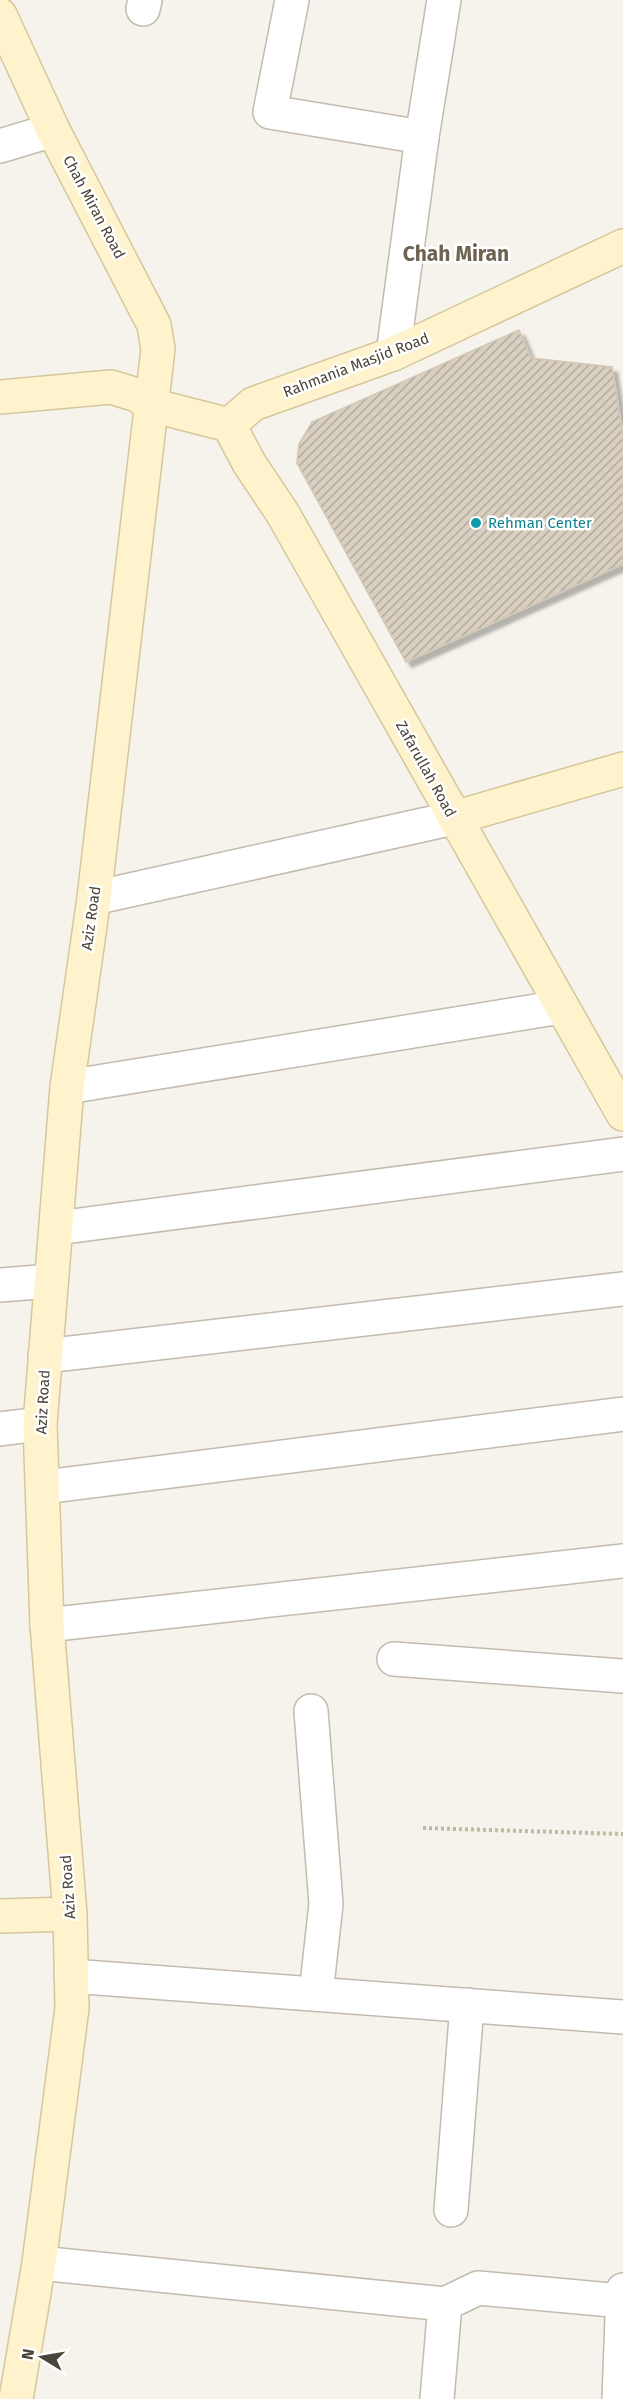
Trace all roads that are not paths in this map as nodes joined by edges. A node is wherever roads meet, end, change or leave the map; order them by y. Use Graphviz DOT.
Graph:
graph roads {
  1 [pos="292,0"];
  2 [pos="444,0"];
  3 [pos="0,15"];
  4 [pos="53,130"];
  5 [pos="422,137"];
  6 [pos="0,146"];
  7 [pos="623,246"];
  8 [pos="393,354"];
  9 [pos="0,398"];
  10 [pos="152,405"];
  11 [pos="229,425"];
  12 [pos="623,770"];
  13 [pos="454,818"];
  14 [pos="94,898"];
  15 [pos="561,1007"];
  16 [pos="68,1087"];
  17 [pos="623,1114"];
  18 [pos="623,1154"];
  19 [pos="57,1228"];
  20 [pos="51,1281"];
  21 [pos="0,1285"];
  22 [pos="623,1289"];
  23 [pos="45,1356"];
  24 [pos="623,1414"];
  25 [pos="40,1424"];
  26 [pos="0,1429"];
  27 [pos="44,1487"];
  28 [pos="623,1560"];
  29 [pos="47,1625"];
  30 [pos="394,1659"];
  31 [pos="623,1676"];
  32 [pos="311,1711"];
  33 [pos="70,1914"];
  34 [pos="0,1916"];
  35 [pos="71,1976"];
  36 [pos="316,1994"];
  37 [pos="467,2005"];
  38 [pos="623,2017"];
  39 [pos="451,2211"];
  40 [pos="39,2264"];
  41 [pos="623,2290"];
  42 [pos="623,2301"];
  43 [pos="445,2304"];
  44 [pos="16,2399"];
  45 [pos="437,2399"];
  46 [pos="619,2399"];
  1 -- 5 [label="street"];
  2 -- 5 [label="street"];
  3 -- 4 [label="main road, Chah Miran Road"];
  4 -- 6 [label="street"];
  4 -- 10 [label="main road, Chah Miran Road"];
  5 -- 8 [label="street"];
  7 -- 8 [label="main road, Rahmania Masjid Road"];
  8 -- 11 [label="main road, Rahmania Masjid Road"];
  9 -- 10 [label="main road"];
  10 -- 11 [label="main road"];
  10 -- 14 [label="main road, Aziz Road"];
  11 -- 13 [label="main road, Zafarullah Road"];
  12 -- 13 [label="main road"];
  13 -- 14 [label="street"];
  13 -- 15 [label="main road, Zafarullah Road"];
  14 -- 16 [label="main road, Aziz Road"];
  15 -- 16 [label="street"];
  15 -- 17 [label="main road, Zafarullah Road"];
  16 -- 19 [label="main road, Aziz Road"];
  18 -- 19 [label="street"];
  19 -- 20 [label="main road, Aziz Road"];
  20 -- 21 [label="street"];
  20 -- 23 [label="main road, Aziz Road"];
  22 -- 23 [label="street"];
  23 -- 25 [label="main road, Aziz Road"];
  24 -- 27 [label="street"];
  25 -- 26 [label="street"];
  25 -- 27 [label="main road, Aziz Road"];
  27 -- 29 [label="main road, Aziz Road"];
  28 -- 29 [label="street"];
  29 -- 33 [label="main road, Aziz Road"];
  30 -- 31 [label="street"];
  32 -- 36 [label="street"];
  33 -- 34 [label="main road"];
  33 -- 35 [label="main road, Aziz Road"];
  35 -- 36 [label="street"];
  35 -- 40 [label="main road, Aziz Road"];
  36 -- 37 [label="street"];
  37 -- 38 [label="street"];
  37 -- 39 [label="street"];
  40 -- 43 [label="street"];
  40 -- 44 [label="main road, Aziz Road"];
  41 -- 42 [label="street"];
  42 -- 43 [label="street"];
  42 -- 46 [label="street"];
  43 -- 45 [label="street"];
}
